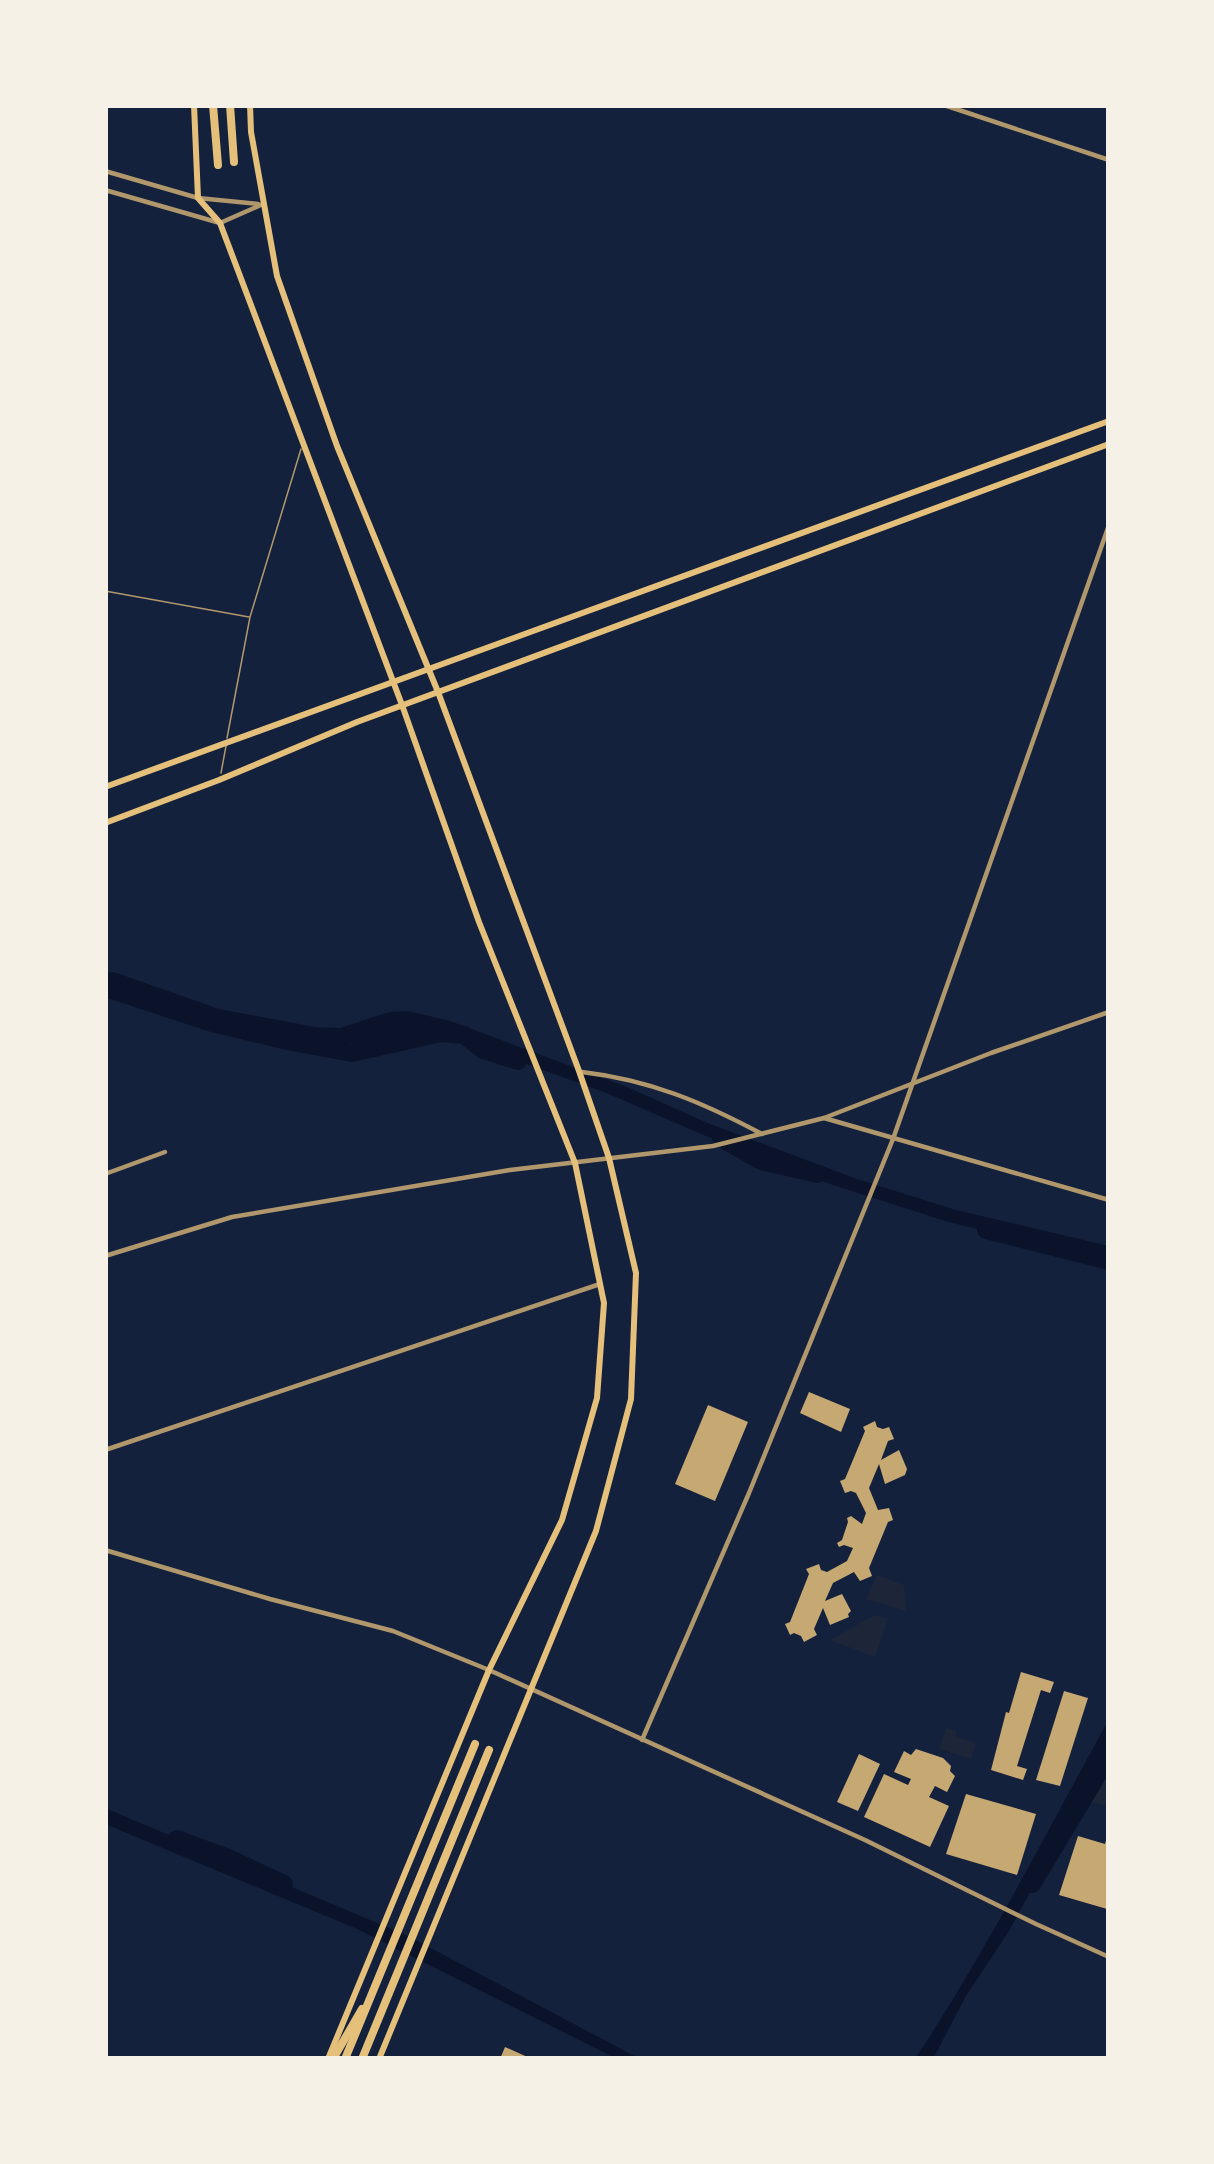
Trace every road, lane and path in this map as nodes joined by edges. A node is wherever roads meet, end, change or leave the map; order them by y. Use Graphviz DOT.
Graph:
graph roads {
  1 [pos="194,105"];
  2 [pos="213,105"];
  3 [pos="230,105"];
  4 [pos="250,105"];
  5 [pos="944,105"];
  6 [pos="1109,160"];
  7 [pos="234,162"];
  8 [pos="218,165"];
  9 [pos="105,171"];
  10 [pos="105,190"];
  11 [pos="198,198"];
  12 [pos="263,205"];
  13 [pos="220,223"];
  14 [pos="1109,422"];
  15 [pos="1109,444"];
  16 [pos="302,446"];
  17 [pos="1109,525"];
  18 [pos="105,590"];
  19 [pos="250,617"];
  20 [pos="428,670"];
  21 [pos="394,682"];
  22 [pos="438,692"];
  23 [pos="402,705"];
  24 [pos="226,743"];
  25 [pos="220,780"];
  26 [pos="105,787"];
  27 [pos="105,823"];
  28 [pos="1109,1012"];
  29 [pos="579,1071"];
  30 [pos="910,1084"];
  31 [pos="824,1118"];
  32 [pos="762,1134"];
  33 [pos="893,1139"];
  34 [pos="165,1152"];
  35 [pos="609,1158"];
  36 [pos="574,1163"];
  37 [pos="105,1174"];
  38 [pos="1109,1200"];
  39 [pos="105,1256"];
  40 [pos="601,1284"];
  41 [pos="105,1450"];
  42 [pos="105,1550"];
  43 [pos="489,1670"];
  44 [pos="530,1689"];
  45 [pos="642,1740"];
  46 [pos="476,1744"];
  47 [pos="488,1750"];
  48 [pos="1109,1957"];
  49 [pos="380,1978"];
  50 [pos="330,2059"];
  51 [pos="345,2059"];
  52 [pos="365,2059"];
  53 [pos="379,2059"];
  1 -- 11 [label="main road"];
  2 -- 8 [label="highway"];
  3 -- 7 [label="highway"];
  4 -- 12 [label="main road"];
  5 -- 6 [label="street"];
  9 -- 11 [label="street"];
  10 -- 13 [label="street"];
  11 -- 12 [label="street"];
  11 -- 13 [label="main road"];
  12 -- 13 [label="street"];
  12 -- 20 [label="main road"];
  13 -- 16 [label="main road"];
  14 -- 20 [label="main road"];
  15 -- 22 [label="main road"];
  16 -- 19 [label="lane"];
  16 -- 21 [label="main road"];
  17 -- 30 [label="street"];
  18 -- 19 [label="lane"];
  19 -- 24 [label="lane"];
  20 -- 21 [label="main road"];
  20 -- 22 [label="main road"];
  21 -- 23 [label="main road"];
  21 -- 24 [label="main road"];
  22 -- 23 [label="main road"];
  22 -- 29 [label="main road"];
  23 -- 25 [label="main road"];
  23 -- 36 [label="main road"];
  24 -- 25 [label="lane"];
  24 -- 26 [label="main road"];
  25 -- 27 [label="main road"];
  28 -- 30 [label="street"];
  29 -- 32 [label="street"];
  29 -- 35 [label="main road"];
  30 -- 31 [label="street"];
  30 -- 33 [label="street"];
  31 -- 32 [label="street"];
  31 -- 33 [label="street"];
  32 -- 35 [label="street"];
  33 -- 38 [label="street"];
  33 -- 45 [label="street"];
  34 -- 37 [label="street"];
  35 -- 36 [label="street"];
  35 -- 44 [label="main road"];
  36 -- 39 [label="street"];
  36 -- 40 [label="main road"];
  40 -- 41 [label="street"];
  40 -- 43 [label="main road"];
  42 -- 43 [label="street"];
  43 -- 44 [label="street"];
  43 -- 50 [label="main road"];
  44 -- 45 [label="street"];
  44 -- 53 [label="main road"];
  45 -- 48 [label="street"];
  46 -- 49 [label="highway"];
  47 -- 52 [label="highway"];
  49 -- 50 [label="highway"];
  49 -- 51 [label="highway"];
}
